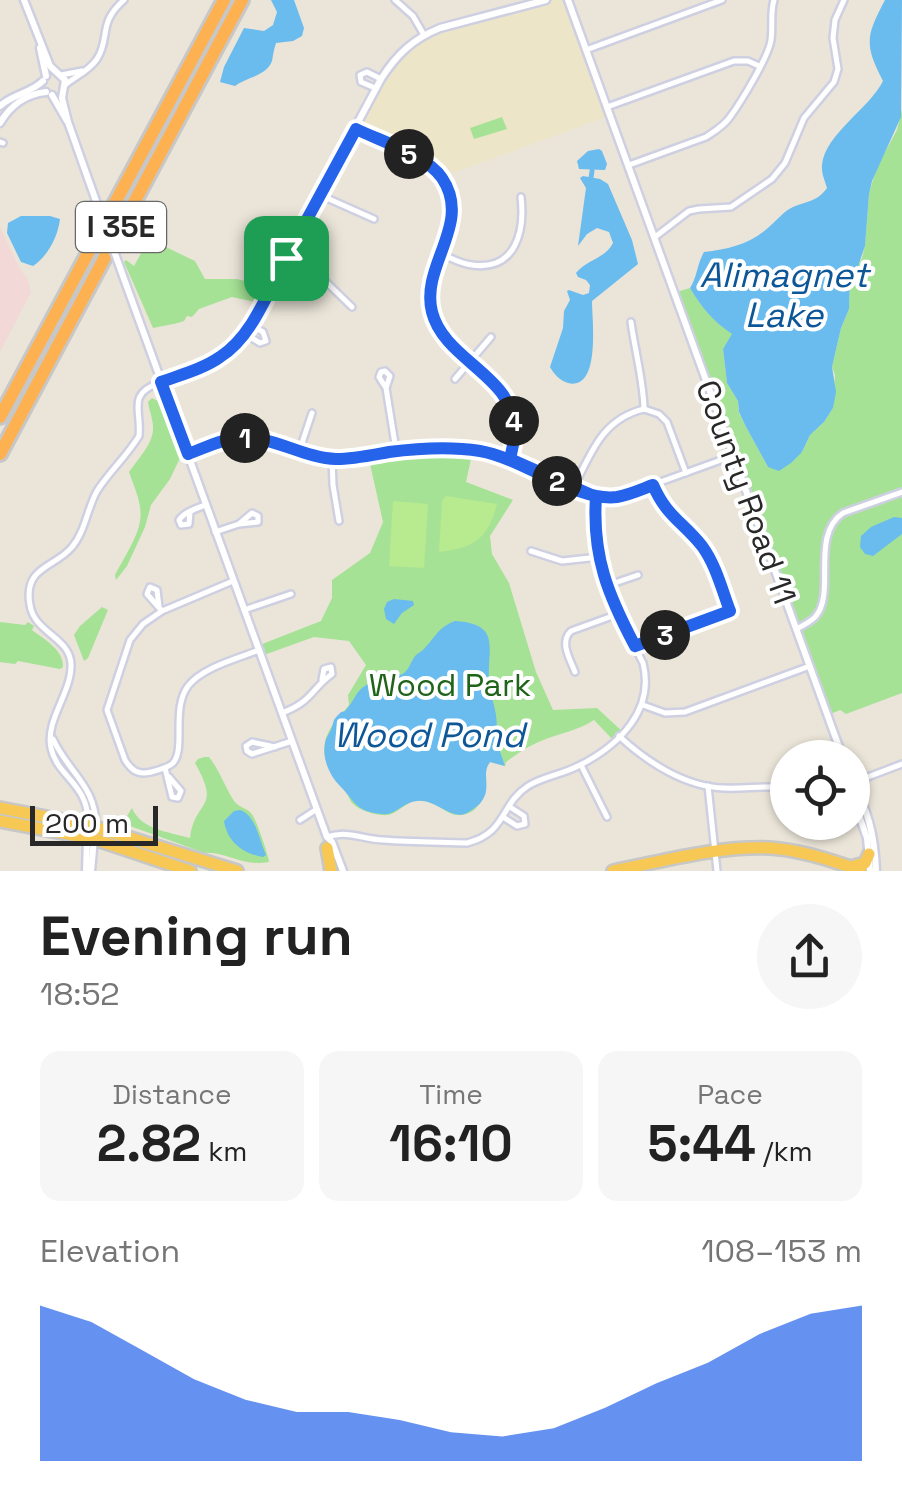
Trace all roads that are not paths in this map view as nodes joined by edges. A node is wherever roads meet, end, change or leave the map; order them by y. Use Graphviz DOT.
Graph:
graph roads {
  1 [pos="24,0"];
  2 [pos="124,0"];
  3 [pos="224,0"];
  4 [pos="242,0"];
  5 [pos="395,0"];
  6 [pos="546,0"];
  7 [pos="568,0"];
  8 [pos="722,0"];
  9 [pos="774,0"];
  10 [pos="844,0"];
  11 [pos="504,1"];
  12 [pos="406,3"];
  13 [pos="507,12"];
  14 [pos="424,35"];
  15 [pos="586,50"];
  16 [pos="760,66"];
  17 [pos="89,68"];
  18 [pos="51,76"];
  19 [pos="382,79"];
  20 [pos="64,89"];
  21 [pos="376,89"];
  22 [pos="49,93"];
  23 [pos="0,106"];
  24 [pos="606,107"];
  25 [pos="68,122"];
  26 [pos="0,123"];
  27 [pos="356,129"];
  28 [pos="628,165"];
  29 [pos="320,195"];
  30 [pos="522,197"];
  31 [pos="374,218"];
  32 [pos="654,238"];
  33 [pos="441,254"];
  34 [pos="286,258"];
  35 [pos="352,307"];
  36 [pos="631,322"];
  37 [pos="250,325"];
  38 [pos="245,334"];
  39 [pos="491,337"];
  40 [pos="469,362"];
  41 [pos="454,379"];
  42 [pos="161,382"];
  43 [pos="386,388"];
  44 [pos="644,409"];
  45 [pos="312,412"];
  46 [pos="0,414"];
  47 [pos="396,451"];
  48 [pos="299,452"];
  49 [pos="0,454"];
  50 [pos="188,454"];
  51 [pos="733,456"];
  52 [pos="332,459"];
  53 [pos="510,459"];
  54 [pos="686,473"];
  55 [pos="653,485"];
  56 [pos="573,489"];
  57 [pos="902,492"];
  58 [pos="596,497"];
  59 [pos="206,505"];
  60 [pos="190,512"];
  61 [pos="340,521"];
  62 [pos="239,524"];
  63 [pos="215,532"];
  64 [pos="531,552"];
  65 [pos="599,557"];
  66 [pos="638,575"];
  67 [pos="234,581"];
  68 [pos="606,586"];
  69 [pos="291,594"];
  70 [pos="244,610"];
  71 [pos="618,614"];
  72 [pos="796,629"];
  73 [pos="635,646"];
  74 [pos="259,650"];
  75 [pos="810,666"];
  76 [pos="575,672"];
  77 [pos="322,680"];
  78 [pos="643,705"];
  79 [pos="282,713"];
  80 [pos="619,736"];
  81 [pos="837,740"];
  82 [pos="292,741"];
  83 [pos="275,746"];
  84 [pos="902,764"];
  85 [pos="581,765"];
  86 [pos="165,768"];
  87 [pos="870,777"];
  88 [pos="169,778"];
  89 [pos="708,786"];
  90 [pos="770,786"];
  91 [pos="510,807"];
  92 [pos="0,808"];
  93 [pos="317,809"];
  94 [pos="503,817"];
  95 [pos="607,817"];
  96 [pos="300,820"];
  97 [pos="0,821"];
  98 [pos="870,824"];
  99 [pos="91,832"];
  100 [pos="867,840"];
  101 [pos="327,843"];
  102 [pos="715,851"];
  103 [pos="869,854"];
  104 [pos="856,869"];
  105 [pos="88,871"];
  106 [pos="190,871"];
  107 [pos="237,871"];
  108 [pos="333,871"];
  109 [pos="342,871"];
  110 [pos="613,871"];
  111 [pos="717,871"];
  112 [pos="873,871"];
  1 -- 18 [label="street"];
  2 -- 17 [label="street"];
  3 -- 46 [label="highway, I 35E"];
  4 -- 49 [label="highway, I 35E"];
  5 -- 12 [label="street"];
  6 -- 13 [label="street"];
  7 -- 15 [label="street, County Road 11"];
  8 -- 15 [label="street"];
  9 -- 16 [label="street"];
  10 -- 32 [label="street"];
  11 -- 13 [label="street"];
  12 -- 14 [label="street"];
  13 -- 14 [label="street"];
  14 -- 19 [label="street"];
  15 -- 24 [label="street, County Road 11"];
  16 -- 24 [label="street"];
  16 -- 28 [label="street"];
  17 -- 18 [label="street"];
  17 -- 20 [label="street"];
  18 -- 20 [label="street"];
  18 -- 22 [label="street"];
  18 -- 23 [label="street"];
  19 -- 21 [label="street"];
  19 -- 21 [label="street"];
  20 -- 22 [label="street"];
  20 -- 25 [label="street"];
  21 -- 27 [label="street"];
  22 -- 25 [label="street"];
  22 -- 26 [label="street"];
  24 -- 28 [label="street, County Road 11"];
  25 -- 42 [label="street, bridge"];
  27 -- 29 [label="street"];
  27 -- 33 [label="street"];
  28 -- 32 [label="street, County Road 11"];
  29 -- 31 [label="street"];
  29 -- 34 [label="street"];
  30 -- 33 [label="street"];
  32 -- 51 [label="street, County Road 11"];
  33 -- 40 [label="street"];
  34 -- 35 [label="street"];
  34 -- 37 [label="street"];
  36 -- 44 [label="street"];
  37 -- 38 [label="street"];
  37 -- 38 [label="street"];
  38 -- 42 [label="street"];
  39 -- 40 [label="street"];
  40 -- 41 [label="street"];
  40 -- 53 [label="street"];
  42 -- 50 [label="street"];
  42 -- 99 [label="street"];
  43 -- 47 [label="street"];
  44 -- 54 [label="street"];
  44 -- 56 [label="street"];
  45 -- 48 [label="street"];
  47 -- 52 [label="street"];
  47 -- 53 [label="street"];
  48 -- 50 [label="street"];
  48 -- 52 [label="street"];
  50 -- 59 [label="street"];
  51 -- 54 [label="street"];
  51 -- 72 [label="street, County Road 11"];
  52 -- 61 [label="street"];
  53 -- 56 [label="street"];
  54 -- 55 [label="street"];
  55 -- 58 [label="street"];
  55 -- 73 [label="street"];
  56 -- 58 [label="street"];
  57 -- 72 [label="street"];
  58 -- 65 [label="street"];
  59 -- 60 [label="street"];
  59 -- 63 [label="street"];
  62 -- 63 [label="street"];
  63 -- 67 [label="street"];
  64 -- 65 [label="street"];
  65 -- 68 [label="street"];
  66 -- 68 [label="street"];
  67 -- 70 [label="street"];
  67 -- 86 [label="street"];
  68 -- 71 [label="street"];
  69 -- 70 [label="street"];
  70 -- 74 [label="street"];
  71 -- 73 [label="street"];
  71 -- 76 [label="street"];
  72 -- 75 [label="street, County Road 11"];
  73 -- 78 [label="street"];
  74 -- 79 [label="street"];
  74 -- 86 [label="street"];
  75 -- 78 [label="street"];
  75 -- 81 [label="street, County Road 11"];
  77 -- 79 [label="street"];
  78 -- 80 [label="street"];
  79 -- 82 [label="street"];
  80 -- 85 [label="street"];
  80 -- 89 [label="street"];
  82 -- 83 [label="street"];
  82 -- 93 [label="street"];
  83 -- 83 [label="street"];
  84 -- 87 [label="street"];
  85 -- 91 [label="street"];
  85 -- 95 [label="street"];
  86 -- 88 [label="street"];
  89 -- 90 [label="street"];
  89 -- 102 [label="street"];
  91 -- 94 [label="street"];
  91 -- 94 [label="street"];
  92 -- 99 [label="highway"];
  93 -- 96 [label="street"];
  93 -- 101 [label="street"];
  94 -- 101 [label="street"];
  97 -- 99 [label="highway"];
  98 -- 112 [label="street"];
  99 -- 105 [label="street"];
  99 -- 106 [label="highway"];
  99 -- 107 [label="highway"];
  100 -- 103 [label="street"];
  101 -- 108 [label="highway"];
  101 -- 109 [label="street"];
  102 -- 104 [label="highway"];
  102 -- 110 [label="highway"];
  102 -- 111 [label="street"];
  103 -- 104 [label="highway"];
  103 -- 112 [label="street"];
}
